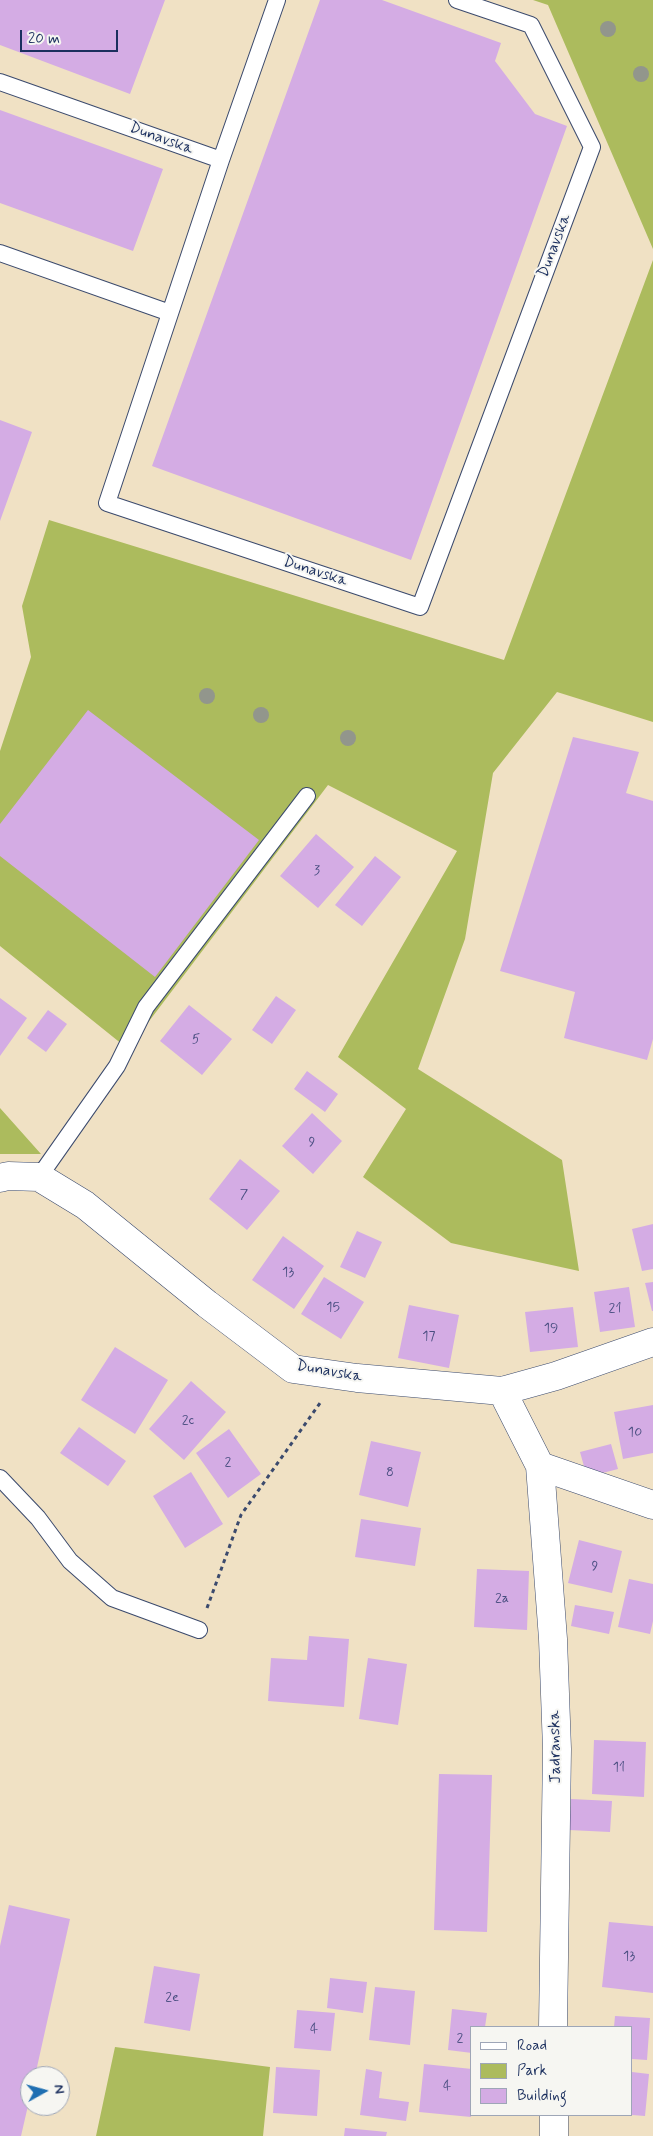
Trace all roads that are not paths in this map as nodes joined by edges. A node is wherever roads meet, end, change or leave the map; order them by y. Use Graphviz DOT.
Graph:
graph roads {
  1 [pos="278,0"];
  2 [pos="457,0"];
  3 [pos="0,82"];
  4 [pos="221,160"];
  5 [pos="0,253"];
  6 [pos="170,313"];
  7 [pos="307,796"];
  8 [pos="39,1177"];
  9 [pos="0,1178"];
  10 [pos="653,1342"];
  11 [pos="502,1391"];
  12 [pos="540,1466"];
  13 [pos="0,1478"];
  14 [pos="653,1505"];
  15 [pos="199,1630"];
  16 [pos="553,2026"];
  17 [pos="554,2116"];
  18 [pos="554,2136"];
  1 -- 4 [label="lane"];
  2 -- 6 [label="lane, Dunavska"];
  3 -- 4 [label="lane, Dunavska"];
  4 -- 6 [label="lane, Dunavska"];
  5 -- 6 [label="lane"];
  7 -- 8 [label="lane"];
  8 -- 9 [label="street"];
  8 -- 11 [label="street, Dunavska"];
  10 -- 11 [label="street, Dunavska"];
  11 -- 12 [label="street, Jadranska"];
  12 -- 14 [label="street"];
  12 -- 16 [label="street, Jadranska"];
  13 -- 15 [label="lane"];
  17 -- 18 [label="street"];
}
